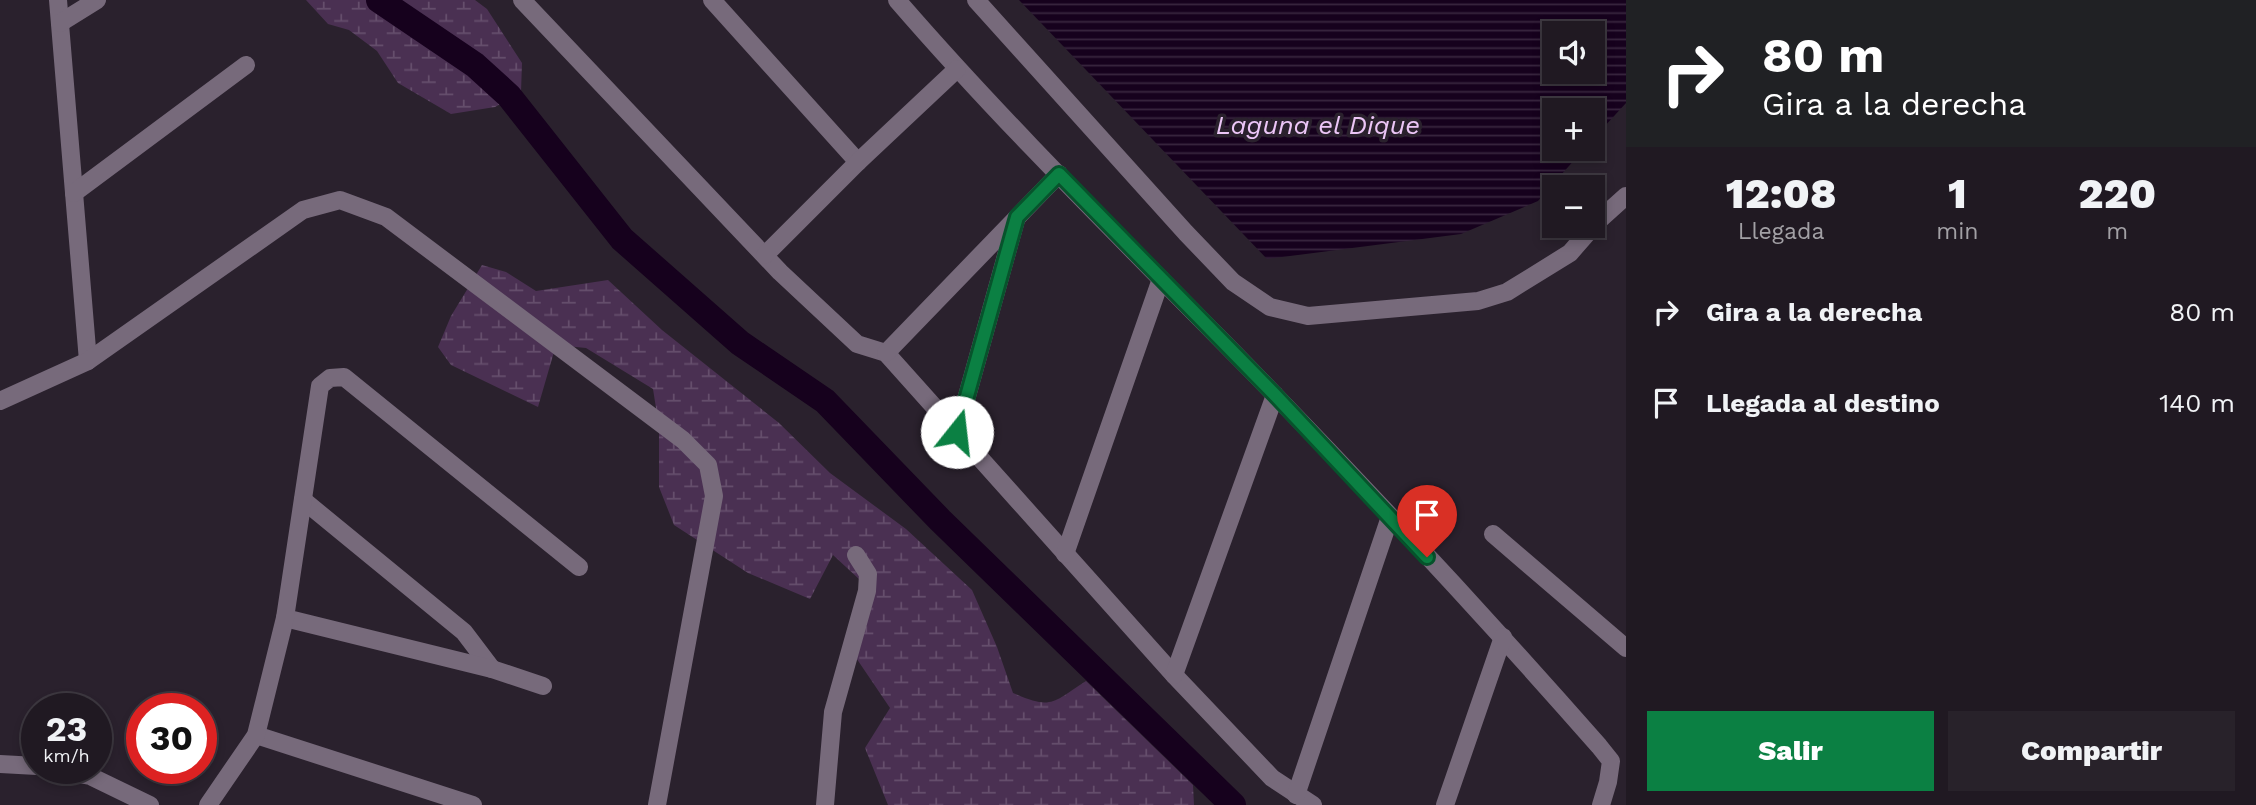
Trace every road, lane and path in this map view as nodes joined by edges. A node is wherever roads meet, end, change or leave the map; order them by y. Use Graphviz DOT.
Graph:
graph roads {
  1 [pos="58,0"];
  2 [pos="97,0"];
  3 [pos="522,0"];
  4 [pos="712,0"];
  5 [pos="898,0"];
  6 [pos="976,0"];
  7 [pos="60,23"];
  8 [pos="246,65"];
  9 [pos="957,69"];
  10 [pos="858,162"];
  11 [pos="1059,174"];
  12 [pos="74,193"];
  13 [pos="1626,196"];
  14 [pos="1017,217"];
  15 [pos="765,256"];
  16 [pos="1161,279"];
  17 [pos="886,353"];
  18 [pos="88,360"];
  19 [pos="1275,395"];
  20 [pos="0,401"];
  21 [pos="957,432"];
  22 [pos="303,500"];
  23 [pos="1390,517"];
  24 [pos="1493,534"];
  25 [pos="1065,554"];
  26 [pos="856,555"];
  27 [pos="579,568"];
  28 [pos="285,618"];
  29 [pos="1503,637"];
  30 [pos="1626,648"];
  31 [pos="492,669"];
  32 [pos="1174,675"];
  33 [pos="543,686"];
  34 [pos="256,735"];
  35 [pos="0,764"];
  36 [pos="21,765"];
  37 [pos="107,784"];
  38 [pos="1296,795"];
  39 [pos="150,805"];
  40 [pos="208,805"];
  41 [pos="473,805"];
  42 [pos="657,805"];
  43 [pos="825,805"];
  44 [pos="1313,805"];
  45 [pos="1445,805"];
  46 [pos="1601,805"];
  1 -- 7 [label="street"];
  2 -- 7 [label="street"];
  3 -- 15 [label="street"];
  4 -- 10 [label="street"];
  5 -- 9 [label="street"];
  6 -- 13 [label="street"];
  7 -- 12 [label="street"];
  8 -- 12 [label="street"];
  9 -- 10 [label="street"];
  9 -- 11 [label="street"];
  10 -- 15 [label="street"];
  11 -- 14 [label="street"];
  11 -- 16 [label="street"];
  12 -- 18 [label="street"];
  14 -- 17 [label="street"];
  14 -- 21 [label="street"];
  15 -- 17 [label="street"];
  16 -- 19 [label="street"];
  16 -- 25 [label="street"];
  17 -- 21 [label="street"];
  18 -- 20 [label="street"];
  18 -- 42 [label="street"];
  19 -- 23 [label="street"];
  19 -- 32 [label="street"];
  21 -- 25 [label="street"];
  22 -- 27 [label="street"];
  22 -- 28 [label="street"];
  22 -- 31 [label="street"];
  23 -- 29 [label="street"];
  23 -- 38 [label="street"];
  24 -- 30 [label="street"];
  25 -- 32 [label="street"];
  26 -- 43 [label="street"];
  28 -- 31 [label="street"];
  28 -- 34 [label="street"];
  29 -- 45 [label="street"];
  29 -- 46 [label="street"];
  31 -- 33 [label="street"];
  32 -- 38 [label="street"];
  34 -- 40 [label="street"];
  34 -- 41 [label="street"];
  35 -- 36 [label="street"];
  37 -- 39 [label="street"];
  38 -- 44 [label="street"];
}
